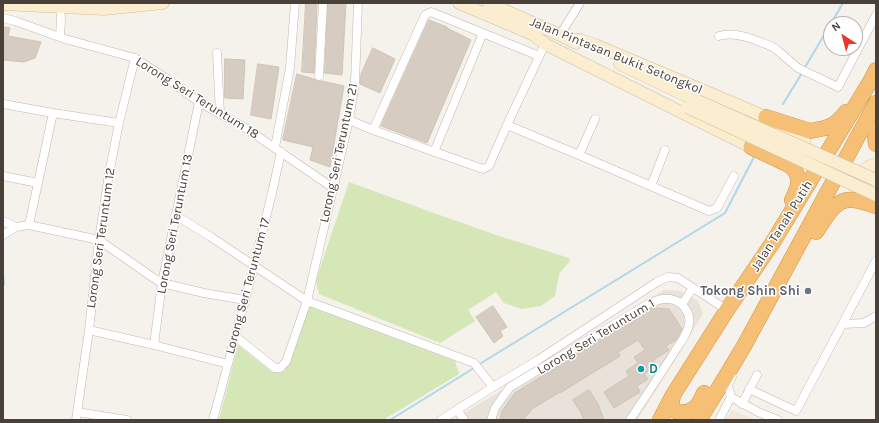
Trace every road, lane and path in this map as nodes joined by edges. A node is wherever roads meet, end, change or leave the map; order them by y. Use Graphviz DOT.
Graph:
graph roads {
  1 [pos="163,3"];
  2 [pos="295,3"];
  3 [pos="323,3"];
  4 [pos="358,3"];
  5 [pos="459,3"];
  6 [pos="488,3"];
  7 [pos="580,3"];
  8 [pos="3,4"];
  9 [pos="502,6"];
  10 [pos="60,7"];
  11 [pos="876,15"];
  12 [pos="3,18"];
  13 [pos="530,32"];
  14 [pos="483,33"];
  15 [pos="718,36"];
  16 [pos="60,37"];
  17 [pos="565,37"];
  18 [pos="545,44"];
  19 [pos="217,53"];
  20 [pos="539,56"];
  21 [pos="135,58"];
  22 [pos="319,76"];
  23 [pos="873,76"];
  24 [pos="200,102"];
  25 [pos="689,102"];
  26 [pos="876,103"];
  27 [pos="3,104"];
  28 [pos="53,113"];
  29 [pos="220,114"];
  30 [pos="766,117"];
  31 [pos="595,119"];
  32 [pos="349,120"];
  33 [pos="119,123"];
  34 [pos="506,125"];
  35 [pos="373,130"];
  36 [pos="876,130"];
  37 [pos="876,144"];
  38 [pos="751,147"];
  39 [pos="278,150"];
  40 [pos="665,150"];
  41 [pos="434,152"];
  42 [pos="579,155"];
  43 [pos="876,164"];
  44 [pos="3,176"];
  45 [pos="734,176"];
  46 [pos="876,180"];
  47 [pos="38,183"];
  48 [pos="651,186"];
  49 [pos="333,188"];
  50 [pos="876,195"];
  51 [pos="822,202"];
  52 [pos="876,203"];
  53 [pos="876,206"];
  54 [pos="175,215"];
  55 [pos="3,221"];
  56 [pos="28,225"];
  57 [pos="16,227"];
  58 [pos="3,235"];
  59 [pos="99,240"];
  60 [pos="773,242"];
  61 [pos="876,261"];
  62 [pos="254,266"];
  63 [pos="785,271"];
  64 [pos="162,283"];
  65 [pos="693,288"];
  66 [pos="245,300"];
  67 [pos="307,301"];
  68 [pos="682,304"];
  69 [pos="727,310"];
  70 [pos="876,316"];
  71 [pos="843,324"];
  72 [pos="89,330"];
  73 [pos="236,337"];
  74 [pos="154,345"];
  75 [pos="744,346"];
  76 [pos="228,364"];
  77 [pos="757,375"];
  78 [pos="493,387"];
  79 [pos="749,389"];
  80 [pos="674,395"];
  81 [pos="731,397"];
  82 [pos="742,404"];
  83 [pos="458,409"];
  84 [pos="76,416"];
  85 [pos="126,420"];
  86 [pos="213,420"];
  87 [pos="441,420"];
  88 [pos="464,420"];
  89 [pos="491,420"];
  90 [pos="630,420"];
  91 [pos="660,420"];
  92 [pos="665,420"];
  93 [pos="669,420"];
  94 [pos="699,420"];
  95 [pos="719,420"];
  96 [pos="778,420"];
  1 -- 10 [label="main road"];
  2 -- 39 [label="street, Lorong Seri Teruntum 17"];
  3 -- 22 [label="street"];
  4 -- 32 [label="street, Lorong Seri Teruntum 21"];
  5 -- 13 [label="main road, Jalan Pintasan Bukit Setongkol"];
  6 -- 9 [label="main road, Jalan Pintasan Bukit Setongkol"];
  7 -- 17 [label="street"];
  8 -- 10 [label="main road"];
  9 -- 17 [label="main road, Jalan Pintasan Bukit Setongkol"];
  10 -- 16 [label="street"];
  11 -- 15 [label="street"];
  12 -- 16 [label="street, Lorong Seri Teruntum 18"];
  13 -- 18 [label="main road, Jalan Pintasan Bukit Setongkol"];
  13 -- 25 [label="main road, Jalan Pintasan Bukit Setongkol"];
  14 -- 20 [label="street"];
  14 -- 35 [label="street"];
  14 -- 41 [label="street"];
  16 -- 21 [label="street, Lorong Seri Teruntum 18"];
  17 -- 25 [label="main road"];
  17 -- 30 [label="main road, Jalan Pintasan Bukit Setongkol"];
  18 -- 20 [label="street"];
  18 -- 38 [label="main road, Jalan Pintasan Bukit Setongkol"];
  19 -- 29 [label="street"];
  20 -- 34 [label="street"];
  21 -- 24 [label="street, Lorong Seri Teruntum 18"];
  21 -- 33 [label="street, Lorong Seri Teruntum 12"];
  23 -- 30 [label="highway"];
  23 -- 60 [label="highway, Jalan Tanah Putih"];
  24 -- 29 [label="street, Lorong Seri Teruntum 18"];
  24 -- 54 [label="street, Lorong Seri Teruntum 13"];
  25 -- 46 [label="main road, bridge"];
  25 -- 50 [label="main road, bridge"];
  26 -- 51 [label="highway, Jalan Tanah Putih"];
  27 -- 28 [label="street"];
  28 -- 33 [label="street"];
  28 -- 47 [label="street"];
  29 -- 39 [label="street, Lorong Seri Teruntum 18"];
  30 -- 38 [label="main road, Jalan Pintasan Bukit Setongkol"];
  31 -- 42 [label="street"];
  32 -- 35 [label="street"];
  32 -- 49 [label="street, Lorong Seri Teruntum 21"];
  33 -- 59 [label="street, Lorong Seri Teruntum 12"];
  34 -- 41 [label="street"];
  34 -- 42 [label="street"];
  35 -- 41 [label="street"];
  36 -- 37 [label="highway"];
  38 -- 60 [label="highway"];
  39 -- 49 [label="street, Lorong Seri Teruntum 18"];
  39 -- 62 [label="street, Lorong Seri Teruntum 17"];
  40 -- 48 [label="street"];
  42 -- 48 [label="street"];
  43 -- 52 [label="main road"];
  44 -- 47 [label="street"];
  45 -- 48 [label="street"];
  47 -- 56 [label="street"];
  49 -- 67 [label="street, Lorong Seri Teruntum 21"];
  51 -- 63 [label="highway, Jalan Tanah Putih"];
  51 -- 80 [label="highway"];
  53 -- 63 [label="highway"];
  54 -- 62 [label="street"];
  54 -- 64 [label="street, Lorong Seri Teruntum 13"];
  55 -- 57 [label="street"];
  56 -- 57 [label="street"];
  56 -- 59 [label="street"];
  57 -- 58 [label="street"];
  59 -- 64 [label="street"];
  59 -- 72 [label="street, Lorong Seri Teruntum 12"];
  60 -- 69 [label="highway, Jalan Tanah Putih"];
  61 -- 71 [label="street"];
  62 -- 66 [label="street, Lorong Seri Teruntum 17"];
  62 -- 67 [label="street"];
  63 -- 75 [label="highway, Jalan Tanah Putih"];
  64 -- 66 [label="street"];
  64 -- 74 [label="street, Lorong Seri Teruntum 13"];
  65 -- 68 [label="street"];
  65 -- 69 [label="street"];
  65 -- 78 [label="street"];
  66 -- 73 [label="street, Lorong Seri Teruntum 17"];
  67 -- 73 [label="street, Lorong Seri Teruntum 21"];
  67 -- 78 [label="street"];
  68 -- 89 [label="street, Lorong Seri Teruntum 1"];
  68 -- 90 [label="street"];
  69 -- 80 [label="highway, Jalan Tanah Putih"];
  70 -- 71 [label="street"];
  71 -- 79 [label="street"];
  72 -- 74 [label="street"];
  72 -- 84 [label="street, Lorong Seri Teruntum 12"];
  73 -- 76 [label="street, Lorong Seri Teruntum 17"];
  74 -- 76 [label="street"];
  75 -- 81 [label="street"];
  75 -- 94 [label="highway, Jalan Tanah Putih"];
  76 -- 86 [label="street, Lorong Seri Teruntum 17"];
  77 -- 79 [label="street"];
  78 -- 83 [label="street"];
  79 -- 82 [label="street"];
  80 -- 91 [label="highway, Jalan Tanah Putih"];
  81 -- 82 [label="street"];
  81 -- 95 [label="street"];
  82 -- 96 [label="street"];
  83 -- 87 [label="street"];
  83 -- 88 [label="street"];
  84 -- 85 [label="street"];
  92 -- 93 [label="highway"];
}
